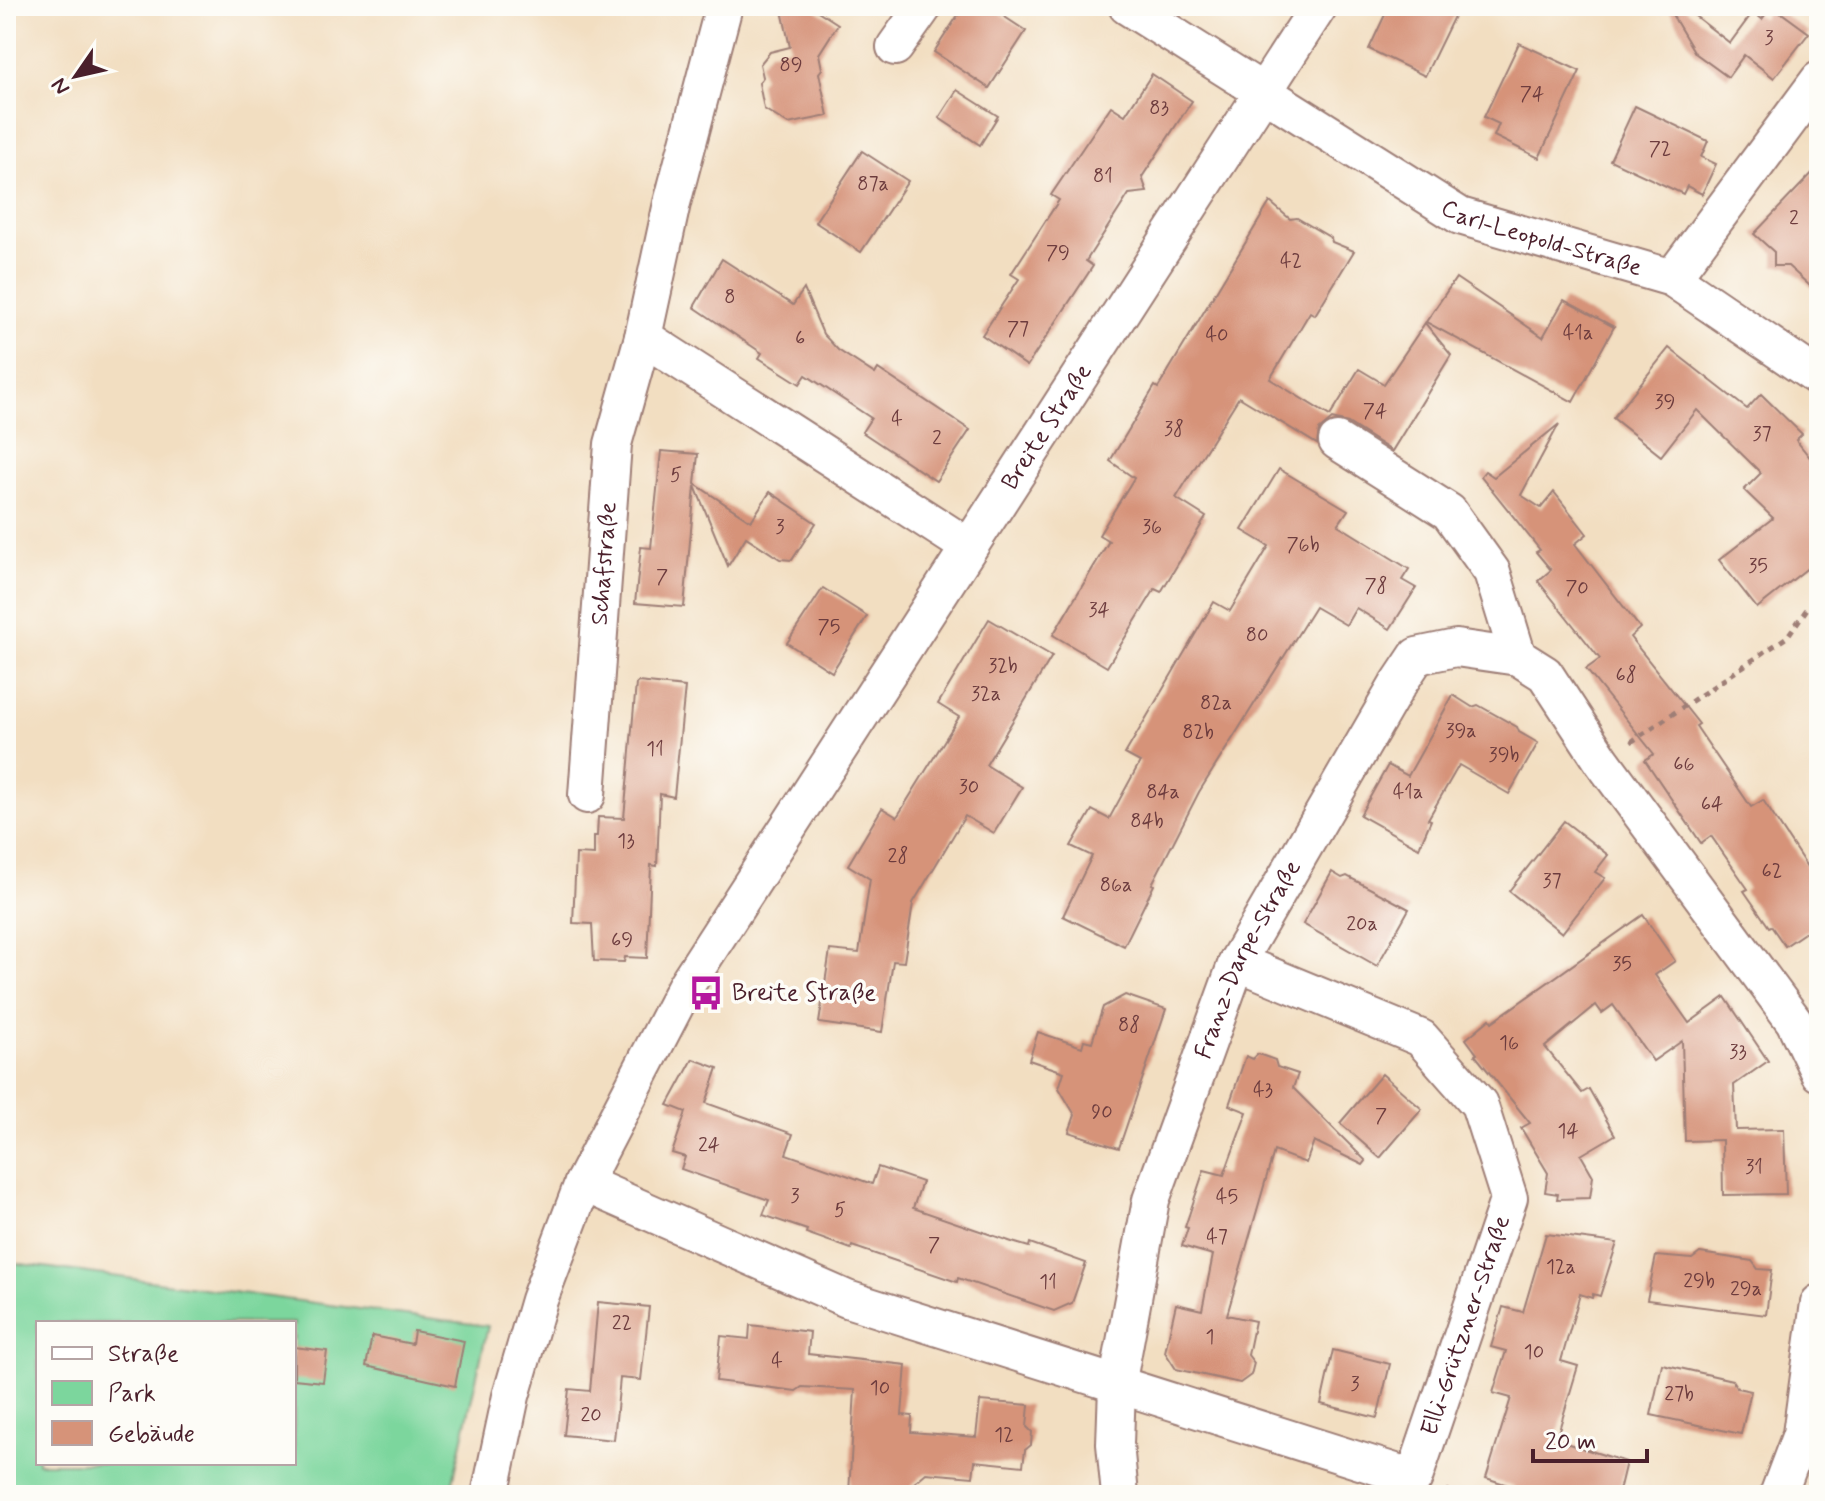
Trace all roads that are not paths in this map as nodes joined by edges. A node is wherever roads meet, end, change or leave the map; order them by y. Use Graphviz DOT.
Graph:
graph roads {
  1 [pos="724,6"];
  2 [pos="924,6"];
  3 [pos="1127,6"];
  4 [pos="1319,6"];
  5 [pos="895,47"];
  6 [pos="1819,80"];
  7 [pos="1264,94"];
  8 [pos="1672,278"];
  9 [pos="643,337"];
  10 [pos="1819,378"];
  11 [pos="1337,441"];
  12 [pos="969,547"];
  13 [pos="1518,657"];
  14 [pos="587,795"];
  15 [pos="1237,962"];
  16 [pos="1819,1073"];
  17 [pos="583,1183"];
  18 [pos="1819,1303"];
  19 [pos="1117,1386"];
  20 [pos="490,1495"];
  21 [pos="1120,1495"];
  22 [pos="1778,1495"];
  1 -- 9 [label="street, Schafstraße"];
  2 -- 5 [label="street"];
  3 -- 7 [label="street"];
  4 -- 7 [label="street, Breite Straße"];
  6 -- 8 [label="street"];
  7 -- 8 [label="street, Carl-Leopold-Straße"];
  7 -- 12 [label="street, Breite Straße"];
  8 -- 10 [label="street, Carl-Leopold-Straße"];
  9 -- 12 [label="street"];
  9 -- 14 [label="street, Schafstraße"];
  11 -- 13 [label="street"];
  12 -- 17 [label="street, Breite Straße"];
  13 -- 15 [label="street, Franz-Darpe-Straße"];
  13 -- 16 [label="street, Franz-Darpe-Straße"];
  15 -- 19 [label="street, Franz-Darpe-Straße"];
  15 -- 19 [label="street, Elli-Grützner-Straße"];
  17 -- 19 [label="street"];
  17 -- 20 [label="street, Breite Straße"];
  18 -- 22 [label="street"];
  19 -- 21 [label="street, Franz-Darpe-Straße"];
}
